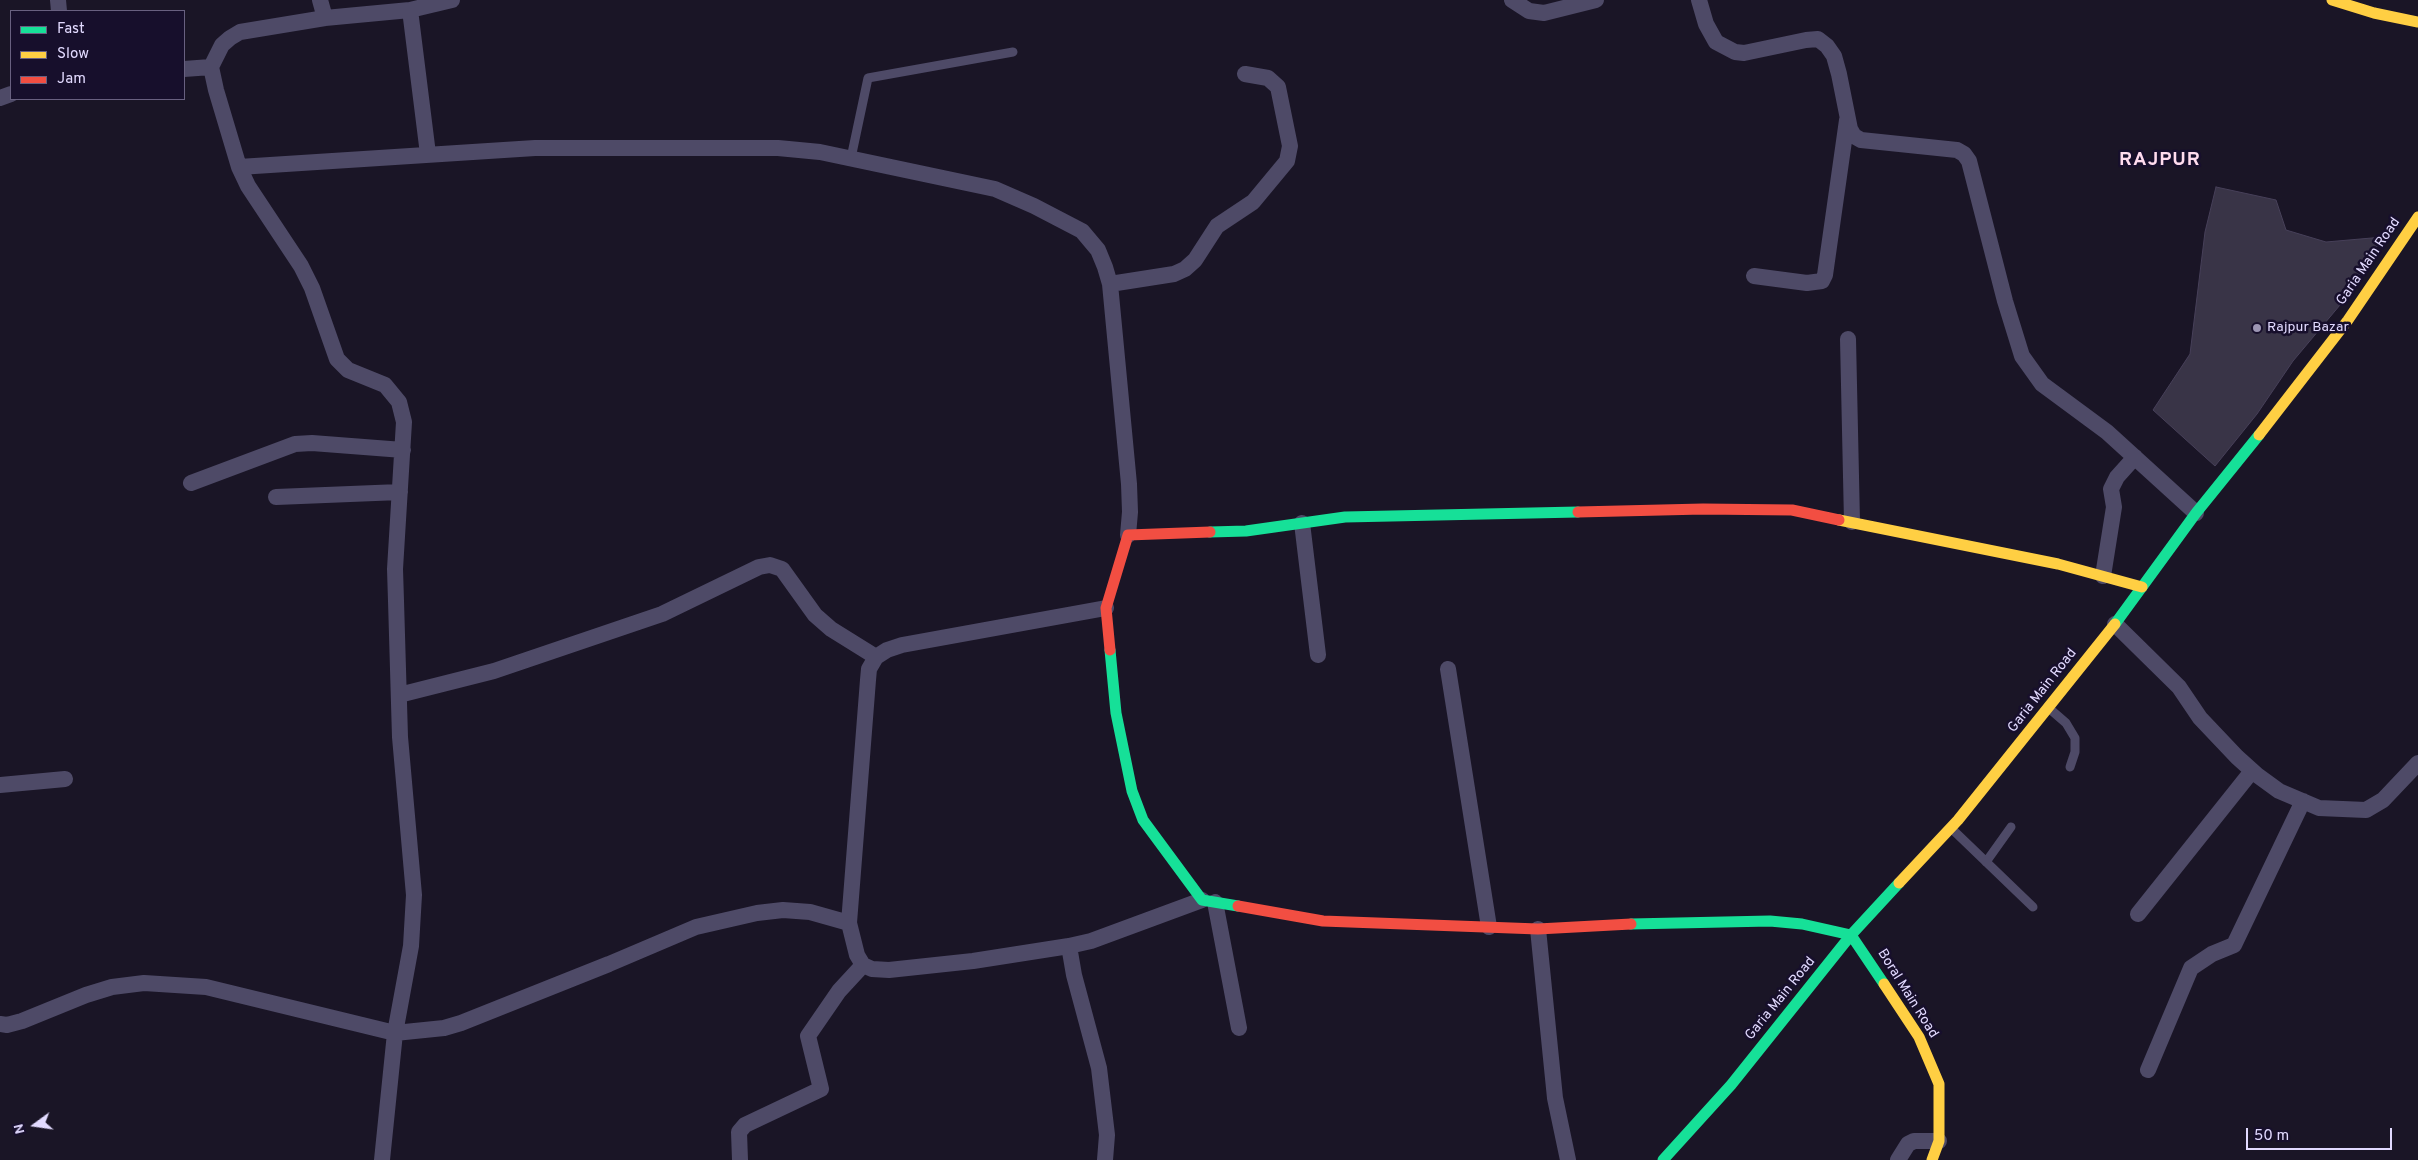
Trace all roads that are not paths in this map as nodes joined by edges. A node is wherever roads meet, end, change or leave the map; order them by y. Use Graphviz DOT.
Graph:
graph roads {
  1 [pos="320,0"];
  2 [pos="452,0"];
  3 [pos="1512,0"];
  4 [pos="1596,0"];
  5 [pos="1700,0"];
  6 [pos="2332,0"];
  7 [pos="410,10"];
  8 [pos="325,18"];
  9 [pos="2418,22"];
  10 [pos="1013,52"];
  11 [pos="211,67"];
  12 [pos="185,69"];
  13 [pos="1245,74"];
  14 [pos="1847,118"];
  15 [pos="428,154"];
  16 [pos="851,158"];
  17 [pos="239,167"];
  18 [pos="2418,217"];
  19 [pos="1754,276"];
  20 [pos="1110,284"];
  21 [pos="1848,339"];
  22 [pos="403,450"];
  23 [pos="2135,457"];
  24 [pos="191,483"];
  25 [pos="400,492"];
  26 [pos="276,497"];
  27 [pos="2196,513"];
  28 [pos="1852,522"];
  29 [pos="1302,523"];
  30 [pos="1128,535"];
  31 [pos="2103,576"];
  32 [pos="2142,586"];
  33 [pos="1106,608"];
  34 [pos="2115,624"];
  35 [pos="1318,655"];
  36 [pos="876,657"];
  37 [pos="1448,669"];
  38 [pos="399,695"];
  39 [pos="2049,709"];
  40 [pos="2418,763"];
  41 [pos="2070,767"];
  42 [pos="2252,771"];
  43 [pos="64,779"];
  44 [pos="0,785"];
  45 [pos="2303,801"];
  46 [pos="2011,827"];
  47 [pos="1950,828"];
  48 [pos="1986,862"];
  49 [pos="1208,901"];
  50 [pos="2033,907"];
  51 [pos="2138,914"];
  52 [pos="849,923"];
  53 [pos="1489,928"];
  54 [pos="1538,929"];
  55 [pos="1851,935"];
  56 [pos="1070,946"];
  57 [pos="863,965"];
  58 [pos="0,1024"];
  59 [pos="1239,1028"];
  60 [pos="395,1032"];
  61 [pos="2148,1070"];
  62 [pos="1939,1140"];
  63 [pos="382,1160"];
  64 [pos="740,1160"];
  65 [pos="1105,1160"];
  66 [pos="1568,1160"];
  67 [pos="1663,1160"];
  68 [pos="1898,1160"];
  69 [pos="1932,1160"];
  1 -- 8 [label="street"];
  2 -- 7 [label="street"];
  3 -- 4 [label="street"];
  5 -- 14 [label="street"];
  6 -- 9 [label="street"];
  7 -- 8 [label="street"];
  7 -- 15 [label="street"];
  8 -- 11 [label="street"];
  10 -- 16 [label="lane"];
  11 -- 12 [label="street"];
  11 -- 17 [label="street"];
  13 -- 20 [label="street"];
  14 -- 19 [label="street"];
  14 -- 23 [label="street"];
  15 -- 16 [label="street"];
  15 -- 17 [label="street"];
  16 -- 20 [label="street"];
  17 -- 22 [label="street"];
  18 -- 27 [label="street, Garia Main Road"];
  20 -- 30 [label="street"];
  21 -- 28 [label="street"];
  22 -- 24 [label="street"];
  22 -- 25 [label="street"];
  23 -- 27 [label="street"];
  23 -- 31 [label="street"];
  25 -- 26 [label="street"];
  25 -- 38 [label="street"];
  27 -- 32 [label="street, Garia Main Road"];
  28 -- 29 [label="street"];
  28 -- 31 [label="street"];
  29 -- 30 [label="street"];
  29 -- 35 [label="street"];
  30 -- 33 [label="street"];
  31 -- 32 [label="street"];
  32 -- 34 [label="street, Garia Main Road"];
  33 -- 36 [label="street"];
  33 -- 49 [label="street"];
  34 -- 39 [label="street, Garia Main Road"];
  34 -- 42 [label="street"];
  36 -- 38 [label="street"];
  36 -- 52 [label="street"];
  37 -- 53 [label="street"];
  38 -- 60 [label="street"];
  39 -- 41 [label="lane"];
  39 -- 47 [label="street, Garia Main Road"];
  40 -- 45 [label="street"];
  42 -- 45 [label="street"];
  42 -- 51 [label="street"];
  43 -- 44 [label="street"];
  45 -- 61 [label="street"];
  46 -- 48 [label="lane"];
  47 -- 48 [label="lane"];
  47 -- 55 [label="street, Garia Main Road"];
  48 -- 50 [label="lane"];
  49 -- 53 [label="street"];
  49 -- 56 [label="street"];
  49 -- 59 [label="street"];
  52 -- 57 [label="street"];
  52 -- 60 [label="street"];
  53 -- 54 [label="street"];
  54 -- 55 [label="street"];
  54 -- 66 [label="street"];
  55 -- 62 [label="street, Boral Main Road"];
  55 -- 67 [label="street, Garia Main Road"];
  56 -- 57 [label="street"];
  56 -- 65 [label="street"];
  57 -- 64 [label="street"];
  58 -- 60 [label="street"];
  60 -- 63 [label="street"];
  62 -- 68 [label="street"];
  62 -- 69 [label="street, Boral Main Road"];
}
